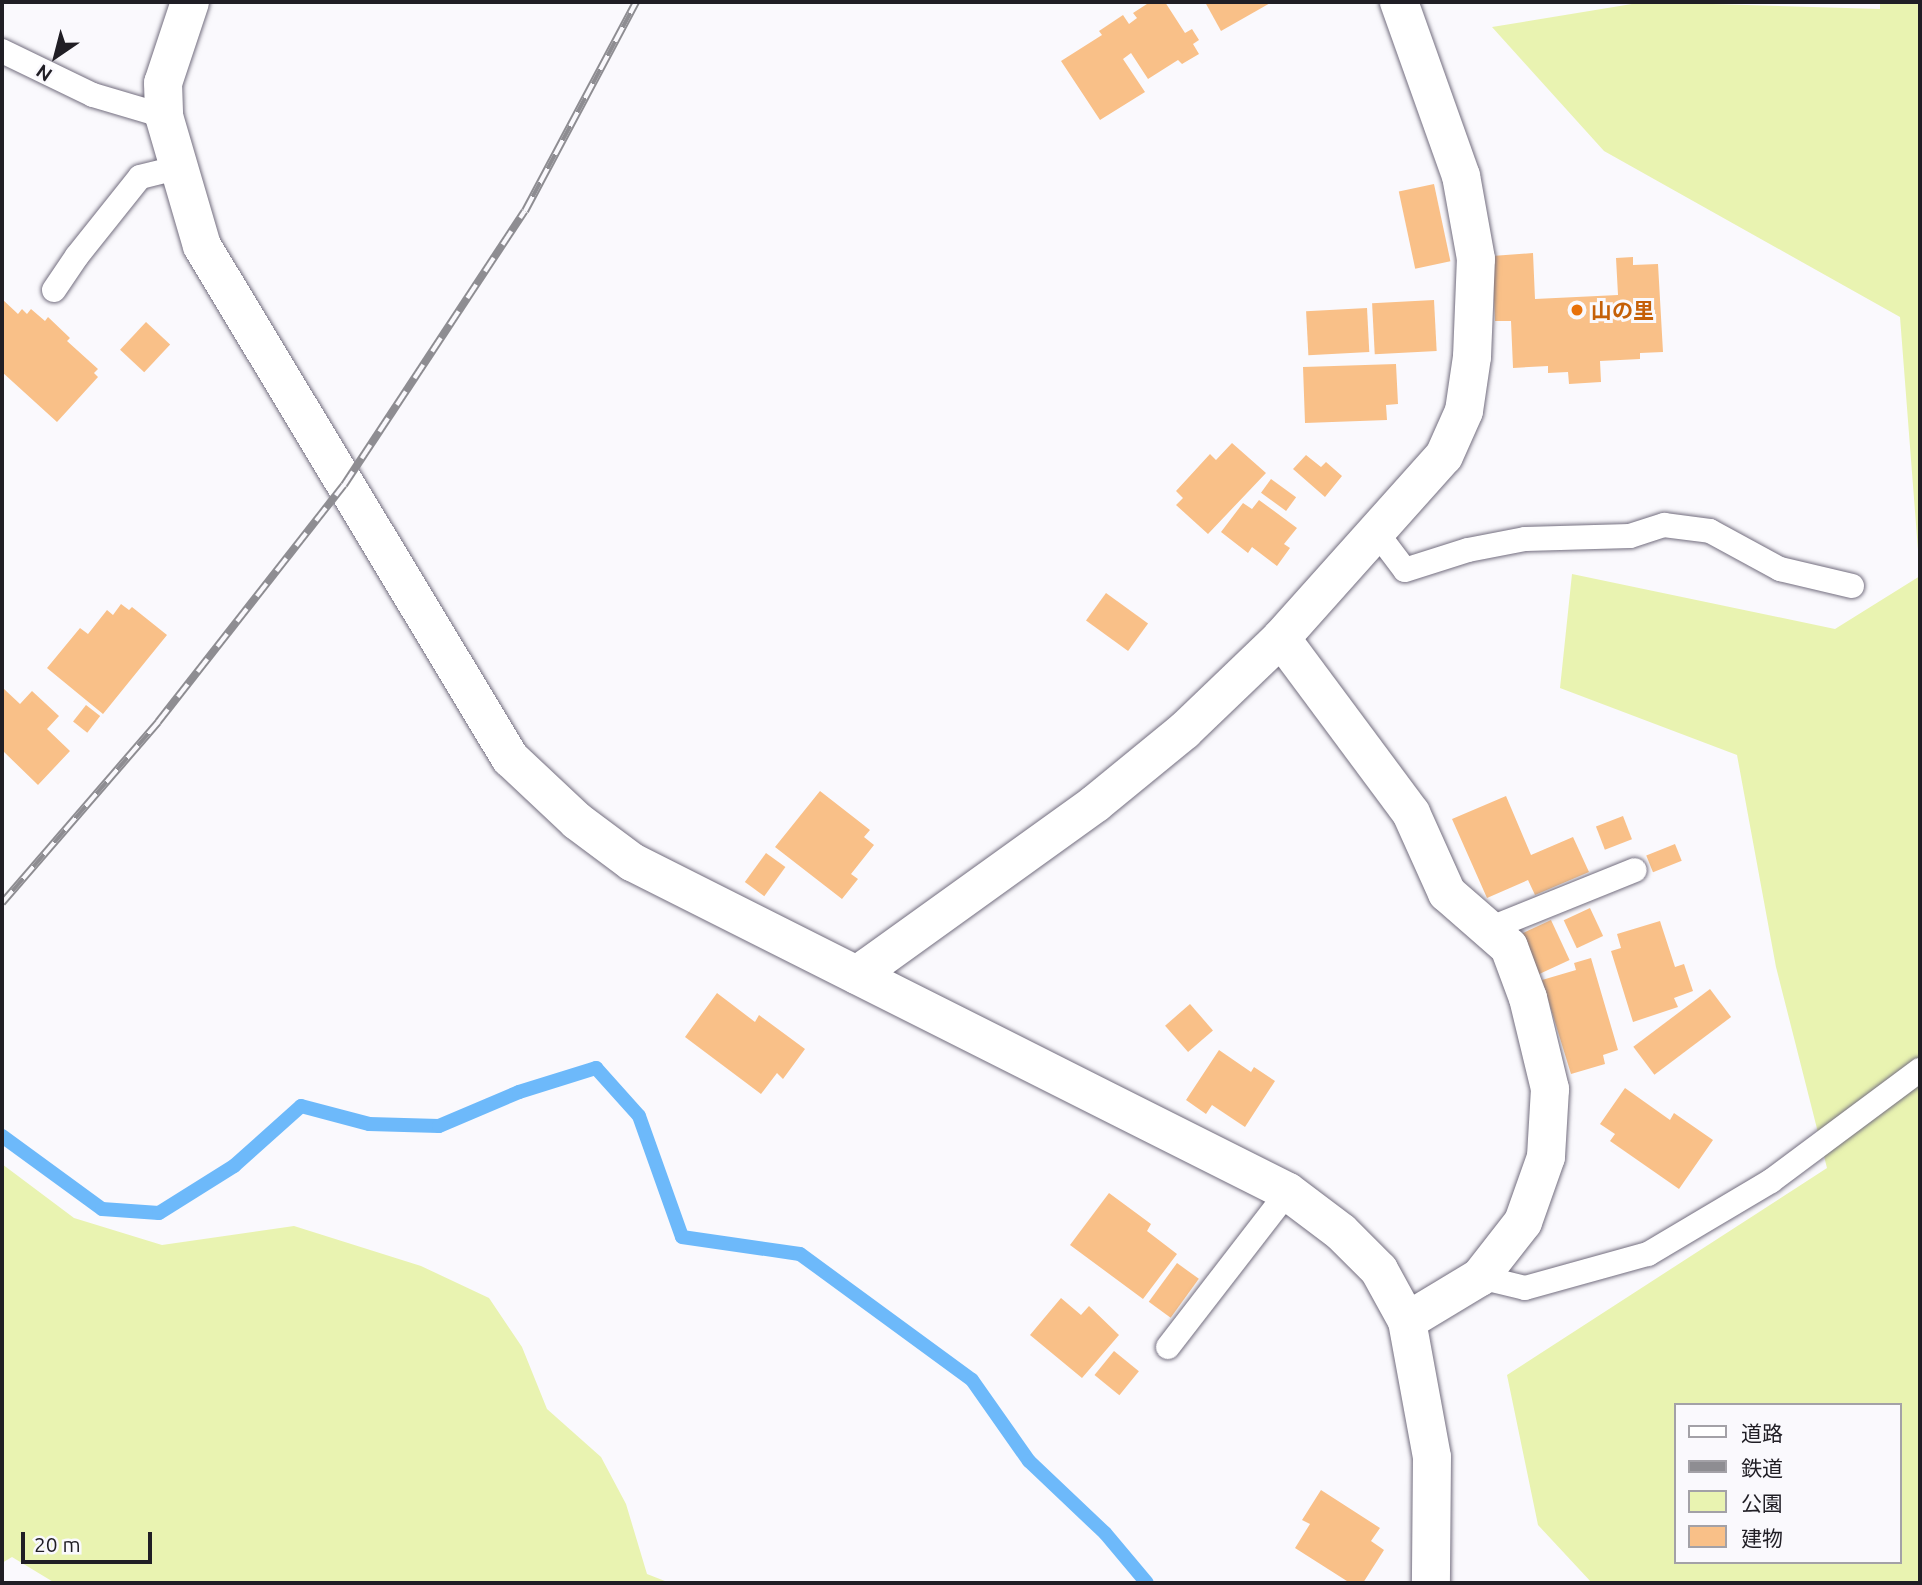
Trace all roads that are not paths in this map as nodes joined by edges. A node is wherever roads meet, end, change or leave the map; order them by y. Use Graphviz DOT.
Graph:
graph roads {
  1 [pos="190,2"];
  2 [pos="1399,2"];
  3 [pos="2,51"];
  4 [pos="164,116"];
  5 [pos="177,168"];
  6 [pos="54,290"];
  7 [pos="1377,533"];
  8 [pos="1852,586"];
  9 [pos="1281,638"];
  10 [pos="1635,870"];
  11 [pos="1489,929"];
  12 [pos="857,975"];
  13 [pos="1920,1070"];
  14 [pos="1288,1192"];
  15 [pos="1480,1277"];
  16 [pos="1406,1321"];
  17 [pos="1168,1347"];
  18 [pos="1431,1583"];
  1 -- 4 [label="street"];
  2 -- 7 [label="street"];
  3 -- 4 [label="lane"];
  4 -- 5 [label="street"];
  5 -- 6 [label="lane"];
  5 -- 12 [label="street"];
  7 -- 8 [label="lane"];
  7 -- 9 [label="street"];
  9 -- 11 [label="street"];
  9 -- 12 [label="street"];
  10 -- 11 [label="lane"];
  11 -- 15 [label="street"];
  12 -- 14 [label="street"];
  13 -- 15 [label="lane"];
  14 -- 16 [label="street"];
  14 -- 17 [label="lane"];
  15 -- 16 [label="street"];
  16 -- 18 [label="street"];
}
